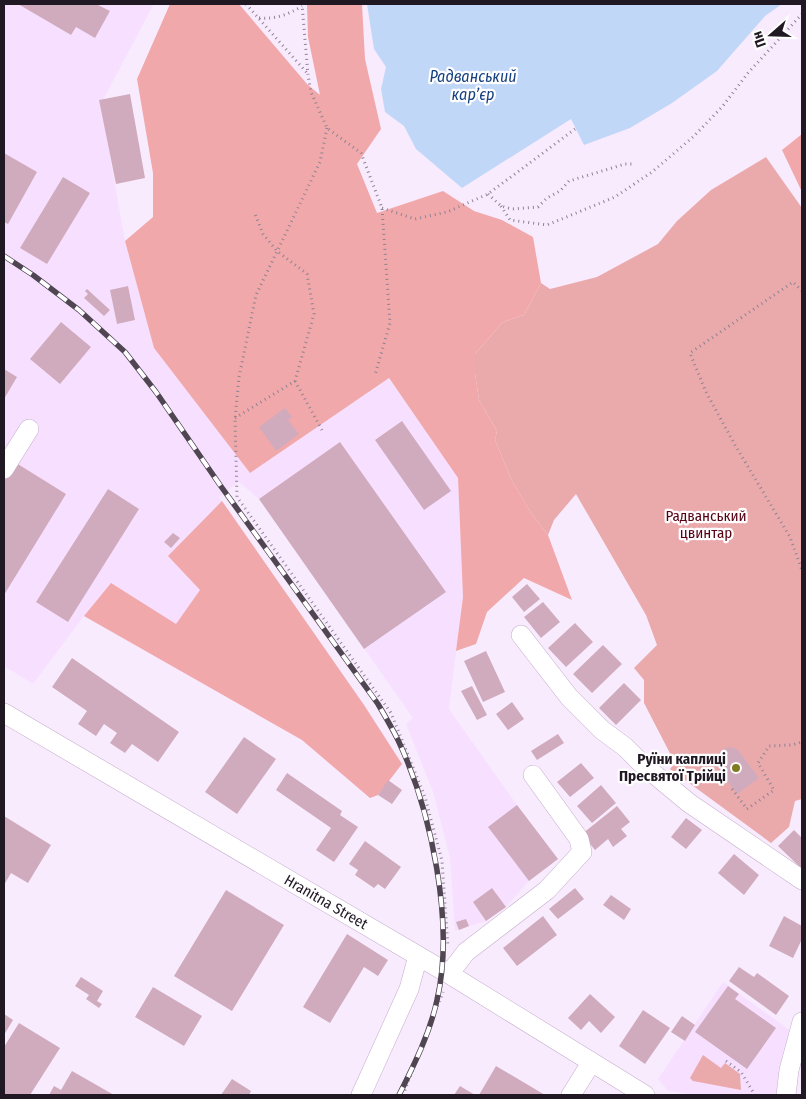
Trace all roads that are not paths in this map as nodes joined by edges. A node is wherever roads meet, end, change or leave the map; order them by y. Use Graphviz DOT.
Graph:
graph roads {
  1 [pos="29,429"];
  2 [pos="4,469"];
  3 [pos="521,635"];
  4 [pos="4,713"];
  5 [pos="533,774"];
  6 [pos="802,880"];
  7 [pos="418,956"];
  8 [pos="446,983"];
  9 [pos="802,1022"];
  10 [pos="592,1063"];
  11 [pos="361,1095"];
  12 [pos="572,1095"];
  13 [pos="645,1095"];
  14 [pos="786,1095"];
  1 -- 2 [label="street"];
  3 -- 6 [label="street"];
  4 -- 7 [label="street, Hranitna Street"];
  5 -- 8 [label="street"];
  7 -- 8 [label="street, Hranitna Street"];
  7 -- 11 [label="street"];
  8 -- 10 [label="street, Hranitna Street"];
  9 -- 14 [label="street"];
  10 -- 12 [label="street"];
  10 -- 13 [label="street, Hranitna Street"];
}
